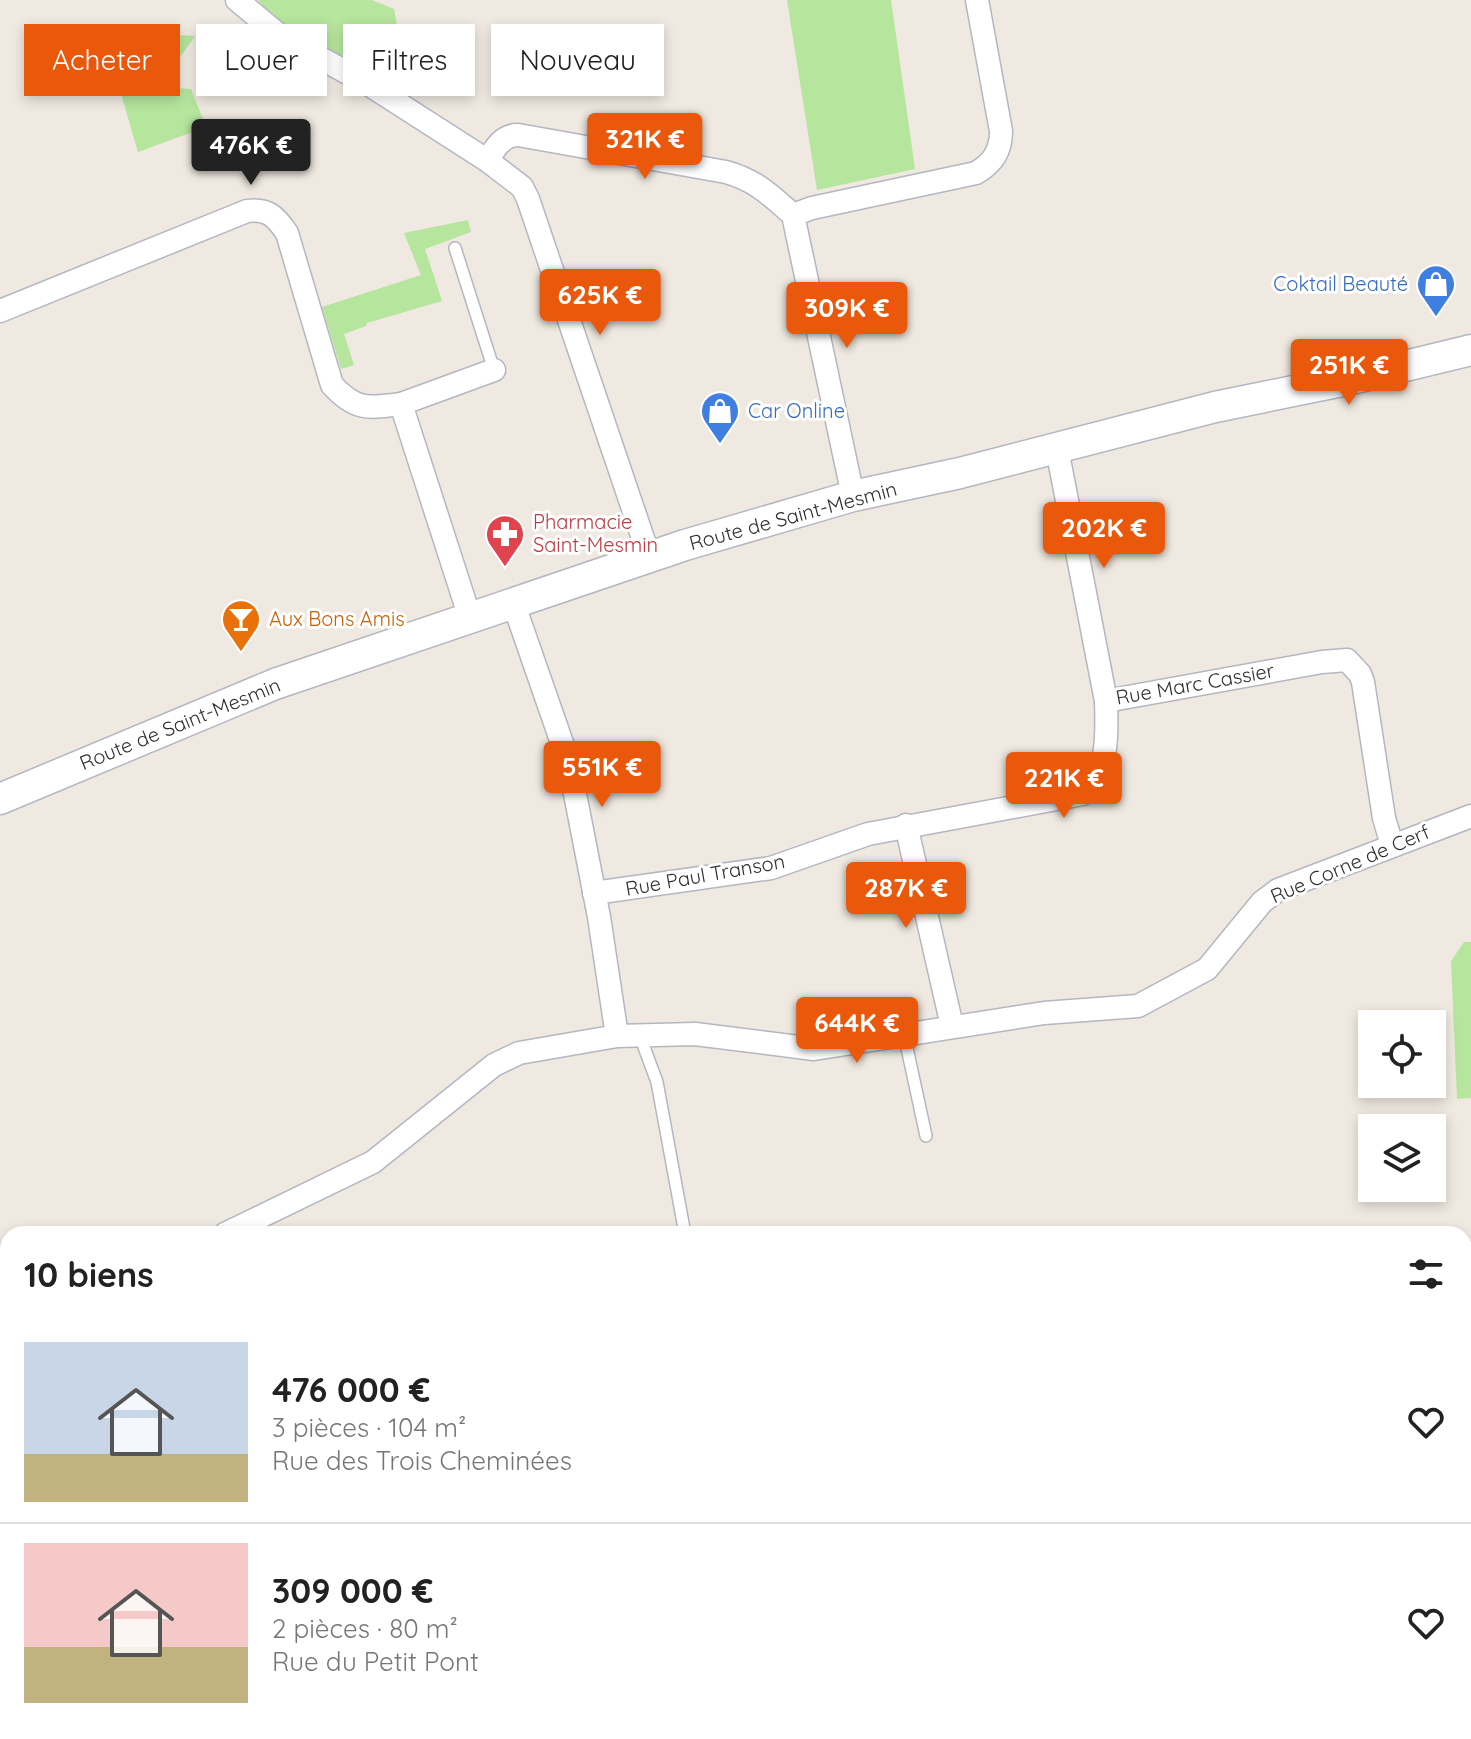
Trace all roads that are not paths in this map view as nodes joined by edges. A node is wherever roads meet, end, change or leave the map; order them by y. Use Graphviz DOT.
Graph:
graph roads {
  1 [pos="237,0"];
  2 [pos="977,0"];
  3 [pos="642,129"];
  4 [pos="636,156"];
  5 [pos="488,161"];
  6 [pos="793,215"];
  7 [pos="455,248"];
  8 [pos="0,311"];
  9 [pos="1471,350"];
  10 [pos="494,370"];
  11 [pos="401,404"];
  12 [pos="1057,449"];
  13 [pos="853,496"];
  14 [pos="649,556"];
  15 [pos="513,602"];
  16 [pos="470,618"];
  17 [pos="1106,701"];
  18 [pos="0,799"];
  19 [pos="1471,816"];
  20 [pos="906,825"];
  21 [pos="1392,845"];
  22 [pos="594,893"];
  23 [pos="952,1026"];
  24 [pos="642,1033"];
  25 [pos="904,1034"];
  26 [pos="617,1036"];
  27 [pos="926,1136"];
  28 [pos="259,1226"];
  29 [pos="684,1226"];
  1 -- 5 [label="street"];
  2 -- 6 [label="street"];
  3 -- 4 [label="lane"];
  4 -- 5 [label="street"];
  4 -- 6 [label="street"];
  5 -- 14 [label="street"];
  6 -- 13 [label="street"];
  7 -- 10 [label="lane"];
  8 -- 11 [label="street"];
  9 -- 12 [label="main road, Route de Saint-Mesmin"];
  10 -- 11 [label="street"];
  11 -- 16 [label="street"];
  12 -- 13 [label="main road, Route de Saint-Mesmin"];
  12 -- 17 [label="street, Rue Marc Cassier"];
  13 -- 14 [label="main road, Route de Saint-Mesmin"];
  14 -- 15 [label="main road, Route de Saint-Mesmin"];
  15 -- 16 [label="main road, Route de Saint-Mesmin"];
  15 -- 22 [label="street"];
  16 -- 18 [label="main road, Route de Saint-Mesmin"];
  17 -- 20 [label="street, Rue Paul Transon"];
  17 -- 21 [label="street, Rue Marc Cassier"];
  19 -- 21 [label="street, Rue Corne de Cerf"];
  20 -- 22 [label="street, Rue Paul Transon"];
  20 -- 23 [label="street"];
  21 -- 23 [label="street, Rue Corne de Cerf"];
  22 -- 26 [label="street"];
  23 -- 25 [label="street, Rue Corne de Cerf"];
  24 -- 25 [label="street, Rue Corne de Cerf"];
  24 -- 26 [label="street, Rue Corne de Cerf"];
  24 -- 29 [label="lane"];
  25 -- 27 [label="lane"];
  26 -- 28 [label="street, Rue Corne de Cerf"];
}
